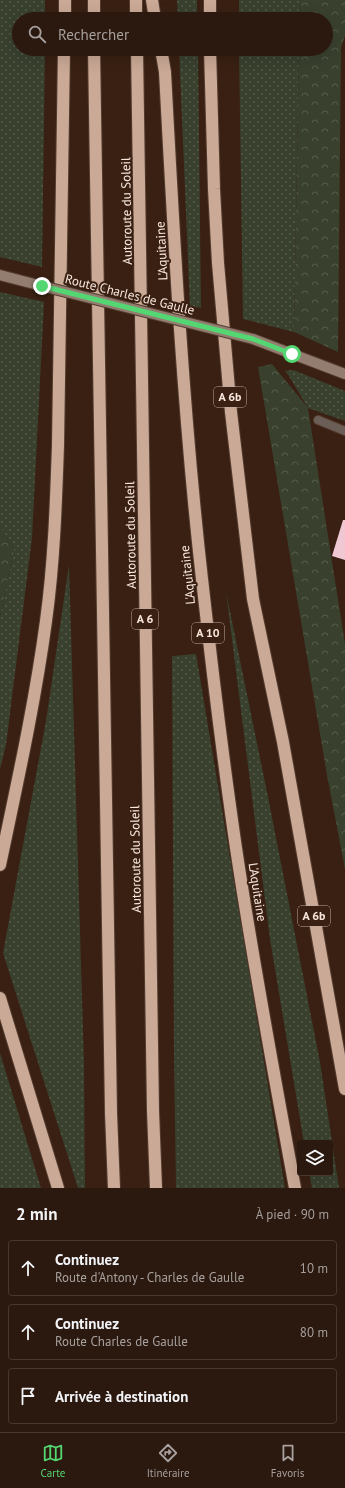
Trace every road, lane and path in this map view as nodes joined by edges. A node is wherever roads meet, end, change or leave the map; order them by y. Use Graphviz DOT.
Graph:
graph roads {
  1 [pos="65,0"];
  2 [pos="94,0"];
  3 [pos="136,0"];
  4 [pos="152,0"];
  5 [pos="210,0"];
  6 [pos="65,12"];
  7 [pos="94,12"];
  8 [pos="136,12"];
  9 [pos="154,12"];
  10 [pos="210,12"];
  11 [pos="64,56"];
  12 [pos="94,56"];
  13 [pos="137,56"];
  14 [pos="162,56"];
  15 [pos="210,56"];
  16 [pos="0,275"];
  17 [pos="345,374"];
  18 [pos="318,420"];
  19 [pos="345,431"];
  20 [pos="0,865"];
  21 [pos="0,998"];
  22 [pos="345,1089"];
  23 [pos="58,1188"];
  24 [pos="114,1188"];
  25 [pos="156,1188"];
  26 [pos="295,1188"];
  1 -- 6 [label="highway"];
  2 -- 7 [label="highway"];
  3 -- 8 [label="highway"];
  4 -- 9 [label="highway"];
  5 -- 10 [label="highway"];
  11 -- 20 [label="highway"];
  12 -- 24 [label="highway"];
  13 -- 25 [label="highway, Autoroute du Soleil / A 6"];
  14 -- 26 [label="highway, L'Aquitaine / A 10"];
  15 -- 22 [label="highway, A 6b"];
  16 -- 17 [label="street, Route Charles de Gaulle, bridge"];
  18 -- 19 [label="lane"];
  21 -- 23 [label="highway"];
}
